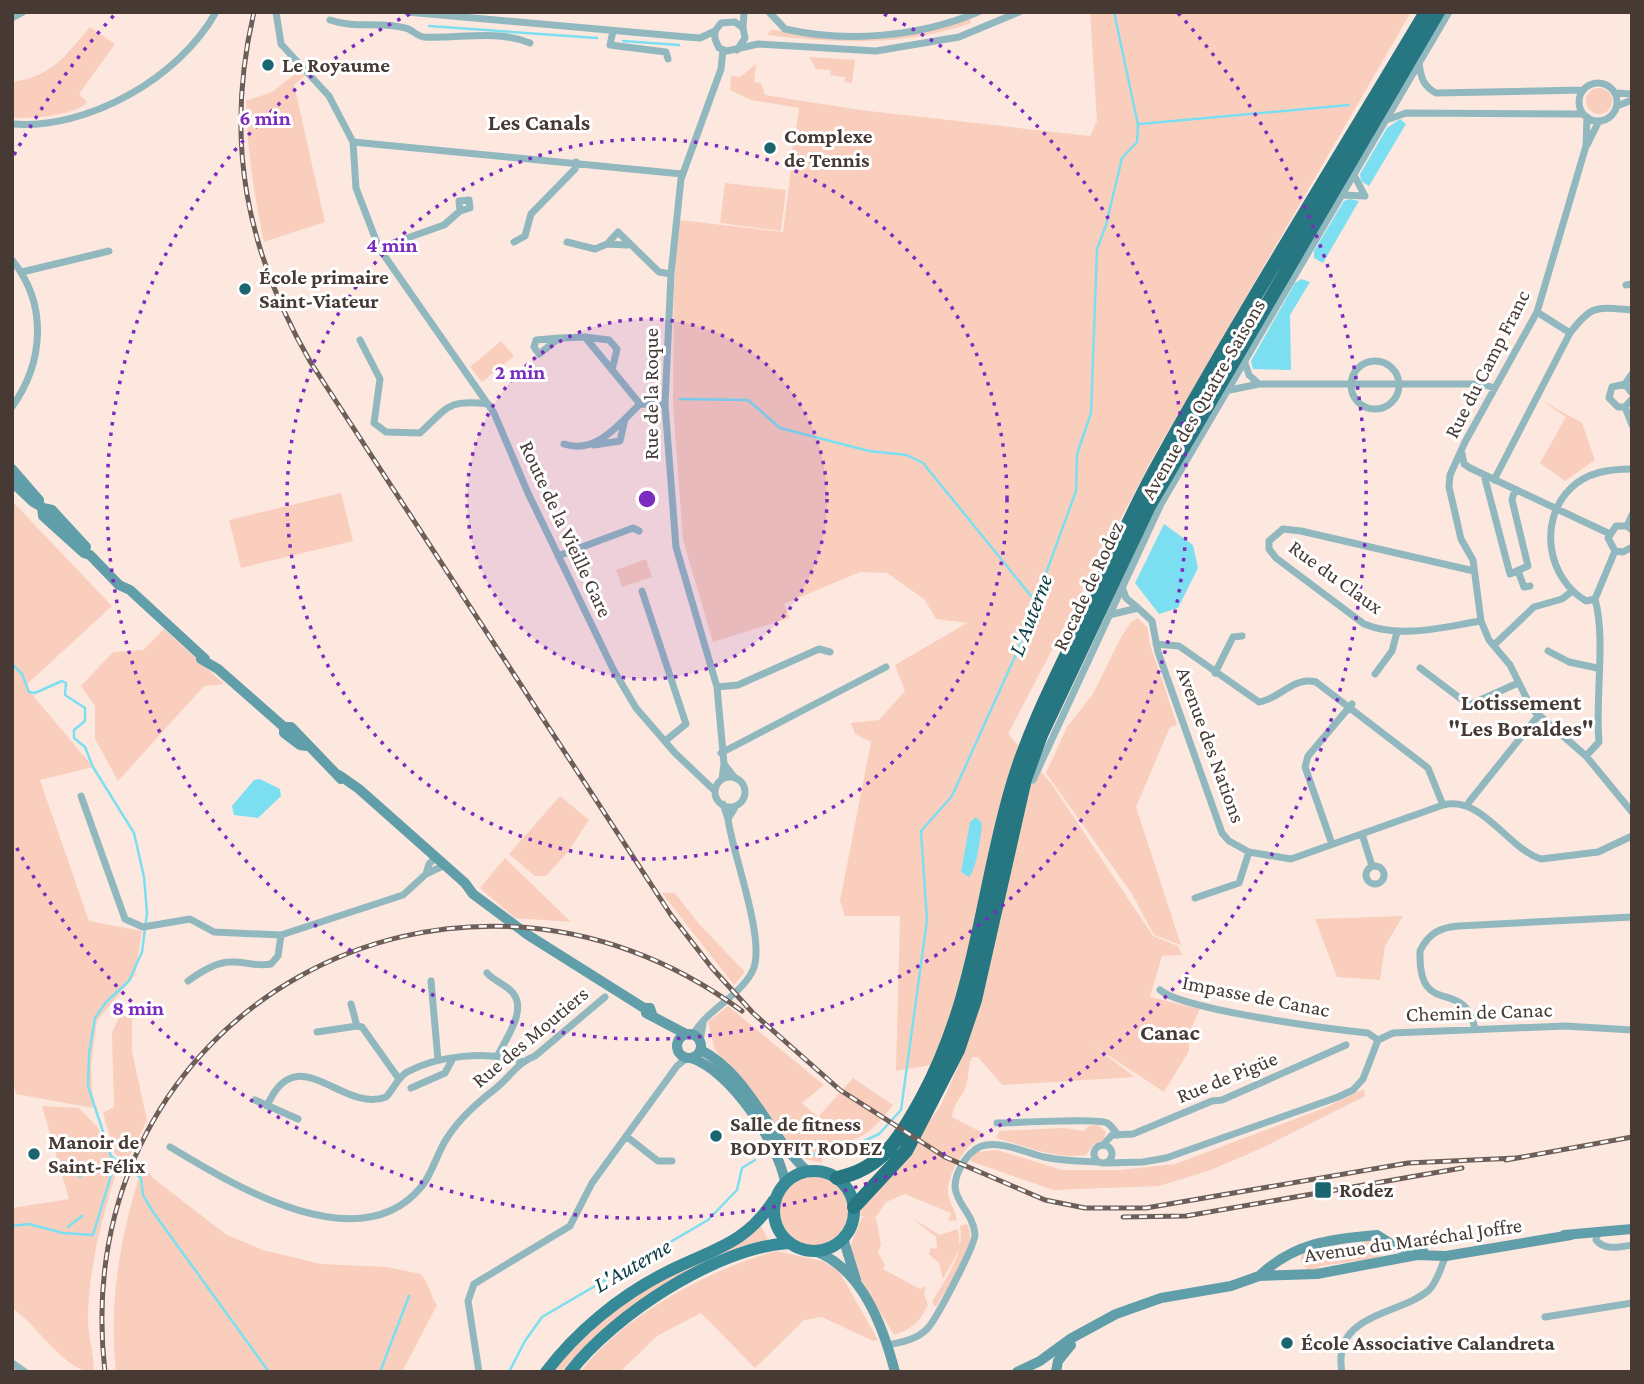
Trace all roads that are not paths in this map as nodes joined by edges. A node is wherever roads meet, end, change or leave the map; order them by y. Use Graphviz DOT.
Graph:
graph roads {
  1 [pos="23,12"];
  2 [pos="216,12"];
  3 [pos="276,12"];
  4 [pos="409,12"];
  5 [pos="742,12"];
  6 [pos="769,12"];
  7 [pos="978,12"];
  8 [pos="1019,12"];
  9 [pos="1416,12"];
  10 [pos="1426,12"];
  11 [pos="1438,12"];
  12 [pos="1449,12"];
  13 [pos="12,18"];
  14 [pos="330,20"];
  15 [pos="725,21"];
  16 [pos="407,28"];
  17 [pos="613,31"];
  18 [pos="715,31"];
  19 [pos="744,31"];
  20 [pos="700,37"];
  21 [pos="530,43"];
  22 [pos="758,44"];
  23 [pos="721,49"];
  24 [pos="735,51"];
  25 [pos="668,60"];
  26 [pos="1419,64"];
  27 [pos="722,67"];
  28 [pos="1387,79"];
  29 [pos="1583,90"];
  30 [pos="1615,93"];
  31 [pos="1632,94"];
  32 [pos="1632,100"];
  33 [pos="1617,106"];
  34 [pos="1585,116"];
  35 [pos="1600,121"];
  36 [pos="1386,122"];
  37 [pos="12,124"];
  38 [pos="353,142"];
  39 [pos="1586,146"];
  40 [pos="576,162"];
  41 [pos="682,174"];
  42 [pos="1354,175"];
  43 [pos="1342,195"];
  44 [pos="460,211"];
  45 [pos="514,242"];
  46 [pos="567,243"];
  47 [pos="607,244"];
  48 [pos="627,244"];
  49 [pos="379,248"];
  50 [pos="109,251"];
  51 [pos="12,260"];
  52 [pos="22,272"];
  53 [pos="671,274"];
  54 [pos="1632,310"];
  55 [pos="1537,312"];
  56 [pos="1570,333"];
  57 [pos="585,337"];
  58 [pos="559,338"];
  59 [pos="360,340"];
  60 [pos="539,354"];
  61 [pos="1244,360"];
  62 [pos="544,361"];
  63 [pos="612,370"];
  64 [pos="1632,374"];
  65 [pos="1259,384"];
  66 [pos="1351,384"];
  67 [pos="1400,384"];
  68 [pos="1625,384"];
  69 [pos="1495,388"];
  70 [pos="1225,391"];
  71 [pos="1632,393"];
  72 [pos="1632,399"];
  73 [pos="488,404"];
  74 [pos="640,404"];
  75 [pos="665,405"];
  76 [pos="12,407"];
  77 [pos="1625,407"];
  78 [pos="625,419"];
  79 [pos="1632,425"];
  80 [pos="564,444"];
  81 [pos="594,445"];
  82 [pos="1461,452"];
  83 [pos="1464,464"];
  84 [pos="12,469"];
  85 [pos="1632,469"];
  86 [pos="1450,475"];
  87 [pos="1484,475"];
  88 [pos="1494,480"];
  89 [pos="12,482"];
  90 [pos="1515,489"];
  91 [pos="41,506"];
  92 [pos="1558,509"];
  93 [pos="1632,515"];
  94 [pos="1629,528"];
  95 [pos="639,531"];
  96 [pos="1608,533"];
  97 [pos="1632,547"];
  98 [pos="1615,551"];
  99 [pos="558,556"];
  100 [pos="1474,571"];
  101 [pos="1518,571"];
  102 [pos="1122,586"];
  103 [pos="1530,586"];
  104 [pos="642,591"];
  105 [pos="1570,592"];
  106 [pos="1595,599"];
  107 [pos="1138,608"];
  108 [pos="1109,615"];
  109 [pos="1481,621"];
  110 [pos="1397,632"];
  111 [pos="1242,636"];
  112 [pos="1156,644"];
  113 [pos="1494,645"];
  114 [pos="1548,651"];
  115 [pos="831,652"];
  116 [pos="886,667"];
  117 [pos="1420,668"];
  118 [pos="1597,668"];
  119 [pos="1215,673"];
  120 [pos="1375,674"];
  121 [pos="1518,683"];
  122 [pos="717,687"];
  123 [pos="1350,705"];
  124 [pos="1538,716"];
  125 [pos="665,741"];
  126 [pos="721,753"];
  127 [pos="1586,756"];
  128 [pos="724,764"];
  129 [pos="735,778"];
  130 [pos="1033,780"];
  131 [pos="707,781"];
  132 [pos="721,781"];
  133 [pos="715,791"];
  134 [pos="81,796"];
  135 [pos="1469,802"];
  136 [pos="723,804"];
  137 [pos="736,805"];
  138 [pos="1443,805"];
  139 [pos="1632,812"];
  140 [pos="728,819"];
  141 [pos="1362,834"];
  142 [pos="1632,836"];
  143 [pos="1332,844"];
  144 [pos="1249,852"];
  145 [pos="440,861"];
  146 [pos="1372,866"];
  147 [pos="1195,898"];
  148 [pos="1632,917"];
  149 [pos="281,936"];
  150 [pos="987,949"];
  151 [pos="487,973"];
  152 [pos="188,981"];
  153 [pos="431,981"];
  154 [pos="610,989"];
  155 [pos="1160,990"];
  156 [pos="351,1004"];
  157 [pos="357,1026"];
  158 [pos="1475,1028"];
  159 [pos="1632,1030"];
  160 [pos="1348,1031"];
  161 [pos="317,1032"];
  162 [pos="692,1040"];
  163 [pos="1378,1040"];
  164 [pos="498,1055"];
  165 [pos="684,1058"];
  166 [pos="438,1060"];
  167 [pos="452,1060"];
  168 [pos="521,1061"];
  169 [pos="399,1079"];
  170 [pos="411,1088"];
  171 [pos="255,1100"];
  172 [pos="267,1106"];
  173 [pos="298,1119"];
  174 [pos="997,1122"];
  175 [pos="1118,1135"];
  176 [pos="626,1136"];
  177 [pos="1105,1146"];
  178 [pos="170,1147"];
  179 [pos="1102,1159"];
  180 [pos="672,1161"];
  181 [pos="807,1171"];
  182 [pos="837,1178"];
  183 [pos="785,1182"];
  184 [pos="774,1200"];
  185 [pos="854,1208"];
  186 [pos="1632,1222"];
  187 [pos="1632,1229"];
  188 [pos="1601,1230"];
  189 [pos="1571,1235"];
  190 [pos="843,1238"];
  191 [pos="788,1243"];
  192 [pos="1632,1245"];
  193 [pos="815,1251"];
  194 [pos="1432,1256"];
  195 [pos="1446,1256"];
  196 [pos="1440,1268"];
  197 [pos="1259,1276"];
  198 [pos="856,1283"];
  199 [pos="1632,1303"];
  200 [pos="1545,1317"];
  201 [pos="888,1345"];
  202 [pos="12,1363"];
  203 [pos="1050,1364"];
  204 [pos="25,1372"];
  205 [pos="479,1372"];
  206 [pos="546,1372"];
  207 [pos="570,1372"];
  208 [pos="895,1372"];
  209 [pos="1017,1372"];
  210 [pos="1342,1372"];
  1 -- 13 [label="street"];
  2 -- 37 [label="street"];
  3 -- 38 [label="street"];
  4 -- 16 [label="street"];
  4 -- 17 [label="street"];
  5 -- 15 [label="street"];
  5 -- 19 [label="street"];
  6 -- 7 [label="street"];
  8 -- 22 [label="street"];
  9 -- 28 [label="highway"];
  10 -- 28 [label="highway, Rocade de Rodez"];
  11 -- 150 [label="highway, Rocade de Rodez"];
  12 -- 26 [label="street, Avenue des Quatre-Saisons"];
  14 -- 16 [label="street"];
  15 -- 18 [label="street"];
  15 -- 19 [label="street"];
  16 -- 21 [label="street"];
  17 -- 20 [label="street"];
  17 -- 25 [label="street"];
  18 -- 20 [label="street"];
  18 -- 23 [label="street"];
  19 -- 22 [label="street"];
  19 -- 24 [label="street"];
  20 -- 23 [label="street"];
  22 -- 24 [label="street"];
  23 -- 24 [label="street"];
  23 -- 27 [label="street, Rue de la Roque"];
  24 -- 27 [label="street, Rue de la Roque"];
  26 -- 29 [label="street"];
  26 -- 36 [label="street, Avenue des Quatre-Saisons"];
  27 -- 41 [label="street, Rue de la Roque"];
  28 -- 182 [label="highway, Rocade de Rodez"];
  29 -- 30 [label="street"];
  29 -- 34 [label="street"];
  30 -- 31 [label="street"];
  30 -- 33 [label="street"];
  32 -- 33 [label="street"];
  33 -- 35 [label="street"];
  34 -- 35 [label="street"];
  34 -- 36 [label="street"];
  34 -- 39 [label="street, Rue du Camp Franc"];
  35 -- 39 [label="street, Rue du Camp Franc"];
  36 -- 42 [label="street, Avenue des Quatre-Saisons"];
  38 -- 40 [label="street"];
  38 -- 49 [label="street, Route de la Vieille Gare"];
  39 -- 55 [label="street, Rue du Camp Franc"];
  40 -- 41 [label="street"];
  40 -- 45 [label="street"];
  41 -- 53 [label="street, Rue de la Roque"];
  42 -- 43 [label="street, Avenue des Quatre-Saisons"];
  42 -- 43 [label="street"];
  43 -- 61 [label="street, Avenue des Quatre-Saisons"];
  44 -- 49 [label="street"];
  46 -- 47 [label="street"];
  47 -- 48 [label="street"];
  47 -- 48 [label="street"];
  48 -- 53 [label="street"];
  49 -- 73 [label="street, Route de la Vieille Gare"];
  50 -- 52 [label="street"];
  51 -- 52 [label="street"];
  52 -- 76 [label="street"];
  53 -- 75 [label="street, Rue de la Roque"];
  54 -- 56 [label="street"];
  55 -- 56 [label="street"];
  55 -- 69 [label="street, Rue du Camp Franc"];
  56 -- 88 [label="street"];
  57 -- 58 [label="street"];
  57 -- 63 [label="street"];
  57 -- 63 [label="street"];
  58 -- 60 [label="street"];
  58 -- 60 [label="street"];
  59 -- 73 [label="street"];
  60 -- 62 [label="street"];
  61 -- 65 [label="street"];
  61 -- 70 [label="street, Avenue des Quatre-Saisons"];
  63 -- 74 [label="street"];
  64 -- 68 [label="street"];
  65 -- 66 [label="street"];
  65 -- 70 [label="street"];
  66 -- 67 [label="street"];
  66 -- 67 [label="street"];
  66 -- 67 [label="street"];
  67 -- 69 [label="street"];
  68 -- 71 [label="street"];
  68 -- 77 [label="street"];
  69 -- 82 [label="street, Rue du Camp Franc"];
  70 -- 102 [label="street, Avenue des Quatre-Saisons"];
  72 -- 77 [label="street"];
  73 -- 99 [label="street, Route de la Vieille Gare"];
  74 -- 75 [label="street"];
  74 -- 78 [label="street"];
  75 -- 122 [label="street, Rue de la Roque"];
  77 -- 79 [label="street"];
  78 -- 81 [label="street"];
  78 -- 81 [label="street"];
  80 -- 81 [label="street"];
  82 -- 83 [label="street"];
  82 -- 86 [label="street, Rue du Camp Franc"];
  83 -- 86 [label="street, Rue du Camp Franc"];
  83 -- 87 [label="street"];
  84 -- 91 [label="main road"];
  85 -- 92 [label="street"];
  86 -- 100 [label="street"];
  87 -- 88 [label="street"];
  87 -- 101 [label="street"];
  88 -- 90 [label="street"];
  89 -- 91 [label="main road"];
  90 -- 92 [label="street"];
  90 -- 101 [label="street"];
  91 -- 145 [label="main road"];
  92 -- 96 [label="street"];
  92 -- 105 [label="street"];
  93 -- 94 [label="street"];
  94 -- 96 [label="street"];
  95 -- 99 [label="street"];
  96 -- 98 [label="street"];
  97 -- 98 [label="street"];
  98 -- 106 [label="street"];
  99 -- 125 [label="street, Route de la Vieille Gare"];
  100 -- 109 [label="street"];
  100 -- 110 [label="street, Rue du Claux"];
  101 -- 103 [label="street"];
  102 -- 107 [label="street, Avenue des Nations"];
  102 -- 108 [label="street, Avenue des Quatre-Saisons"];
  104 -- 125 [label="street"];
  105 -- 106 [label="street"];
  105 -- 113 [label="street"];
  106 -- 118 [label="street"];
  107 -- 108 [label="street"];
  107 -- 112 [label="street, Avenue des Nations"];
  108 -- 130 [label="street, Avenue des Quatre-Saisons"];
  109 -- 110 [label="street, Rue du Claux"];
  109 -- 113 [label="street"];
  110 -- 120 [label="street"];
  111 -- 119 [label="street"];
  112 -- 119 [label="street"];
  112 -- 144 [label="street, Avenue des Nations"];
  113 -- 121 [label="street"];
  114 -- 118 [label="street"];
  115 -- 122 [label="street"];
  116 -- 126 [label="street"];
  117 -- 121 [label="street"];
  118 -- 127 [label="street"];
  119 -- 123 [label="street"];
  121 -- 124 [label="street"];
  122 -- 126 [label="street, Rue de la Roque"];
  123 -- 138 [label="street"];
  123 -- 143 [label="street"];
  124 -- 127 [label="street"];
  124 -- 135 [label="street"];
  125 -- 131 [label="street, Route de la Vieille Gare"];
  126 -- 128 [label="street, Rue de la Roque"];
  127 -- 139 [label="street"];
  128 -- 129 [label="street, Rue de la Roque"];
  128 -- 132 [label="street, Rue de la Roque"];
  129 -- 132 [label="street"];
  129 -- 137 [label="street"];
  130 -- 150 [label="highway"];
  131 -- 132 [label="street"];
  131 -- 133 [label="street, Route de la Vieille Gare"];
  132 -- 133 [label="street"];
  133 -- 136 [label="street"];
  134 -- 149 [label="street"];
  136 -- 137 [label="street"];
  136 -- 140 [label="street"];
  137 -- 140 [label="street"];
  138 -- 141 [label="street, Avenue des Nations"];
  138 -- 142 [label="street"];
  140 -- 162 [label="street"];
  141 -- 143 [label="street, Avenue des Nations"];
  141 -- 146 [label="street"];
  143 -- 144 [label="street, Avenue des Nations"];
  144 -- 147 [label="street"];
  145 -- 149 [label="street"];
  145 -- 154 [label="main road"];
  148 -- 158 [label="street"];
  149 -- 152 [label="street"];
  150 -- 185 [label="highway, Rocade de Rodez"];
  151 -- 164 [label="street"];
  153 -- 166 [label="street"];
  154 -- 162 [label="main road"];
  154 -- 168 [label="street, Rue des Moutiers"];
  155 -- 160 [label="street, Impasse de Canac"];
  156 -- 157 [label="street"];
  157 -- 161 [label="street"];
  157 -- 169 [label="street"];
  158 -- 159 [label="street, Chemin de Canac"];
  158 -- 163 [label="street, Chemin de Canac"];
  160 -- 163 [label="street"];
  160 -- 175 [label="street, Rue de Pigüe"];
  162 -- 165 [label="main road"];
  162 -- 165 [label="main road"];
  162 -- 181 [label="main road"];
  163 -- 179 [label="street, Chemin de Canac"];
  164 -- 167 [label="street"];
  164 -- 168 [label="street"];
  165 -- 176 [label="street"];
  165 -- 183 [label="main road"];
  166 -- 167 [label="street"];
  166 -- 169 [label="street"];
  167 -- 170 [label="street"];
  168 -- 178 [label="street, Rue des Moutiers"];
  169 -- 172 [label="street"];
  171 -- 172 [label="street"];
  172 -- 173 [label="street"];
  174 -- 175 [label="street"];
  175 -- 177 [label="street"];
  176 -- 180 [label="street"];
  176 -- 205 [label="street"];
  177 -- 179 [label="street"];
  177 -- 179 [label="street"];
  179 -- 201 [label="street"];
  181 -- 182 [label="main road"];
  181 -- 183 [label="main road"];
  182 -- 185 [label="main road"];
  183 -- 184 [label="main road"];
  184 -- 191 [label="main road"];
  184 -- 206 [label="main road"];
  185 -- 190 [label="main road"];
  186 -- 188 [label="main road, Avenue du Maréchal Joffre"];
  187 -- 188 [label="main road, Avenue du Maréchal Joffre"];
  188 -- 189 [label="main road, Avenue du Maréchal Joffre"];
  188 -- 192 [label="street"];
  189 -- 195 [label="main road, Avenue du Maréchal Joffre"];
  189 -- 197 [label="main road, Avenue du Maréchal Joffre"];
  190 -- 193 [label="main road"];
  190 -- 198 [label="main road"];
  191 -- 193 [label="main road"];
  191 -- 207 [label="main road"];
  193 -- 198 [label="main road"];
  194 -- 195 [label="main road, Avenue du Maréchal Joffre"];
  194 -- 196 [label="street"];
  194 -- 197 [label="main road, Avenue du Maréchal Joffre"];
  195 -- 196 [label="street"];
  196 -- 210 [label="street"];
  197 -- 203 [label="main road, Avenue du Maréchal Joffre"];
  198 -- 201 [label="main road"];
  199 -- 200 [label="street"];
  201 -- 208 [label="main road"];
  202 -- 204 [label="street"];
  203 -- 209 [label="main road, Avenue du Maréchal Joffre"];
}
